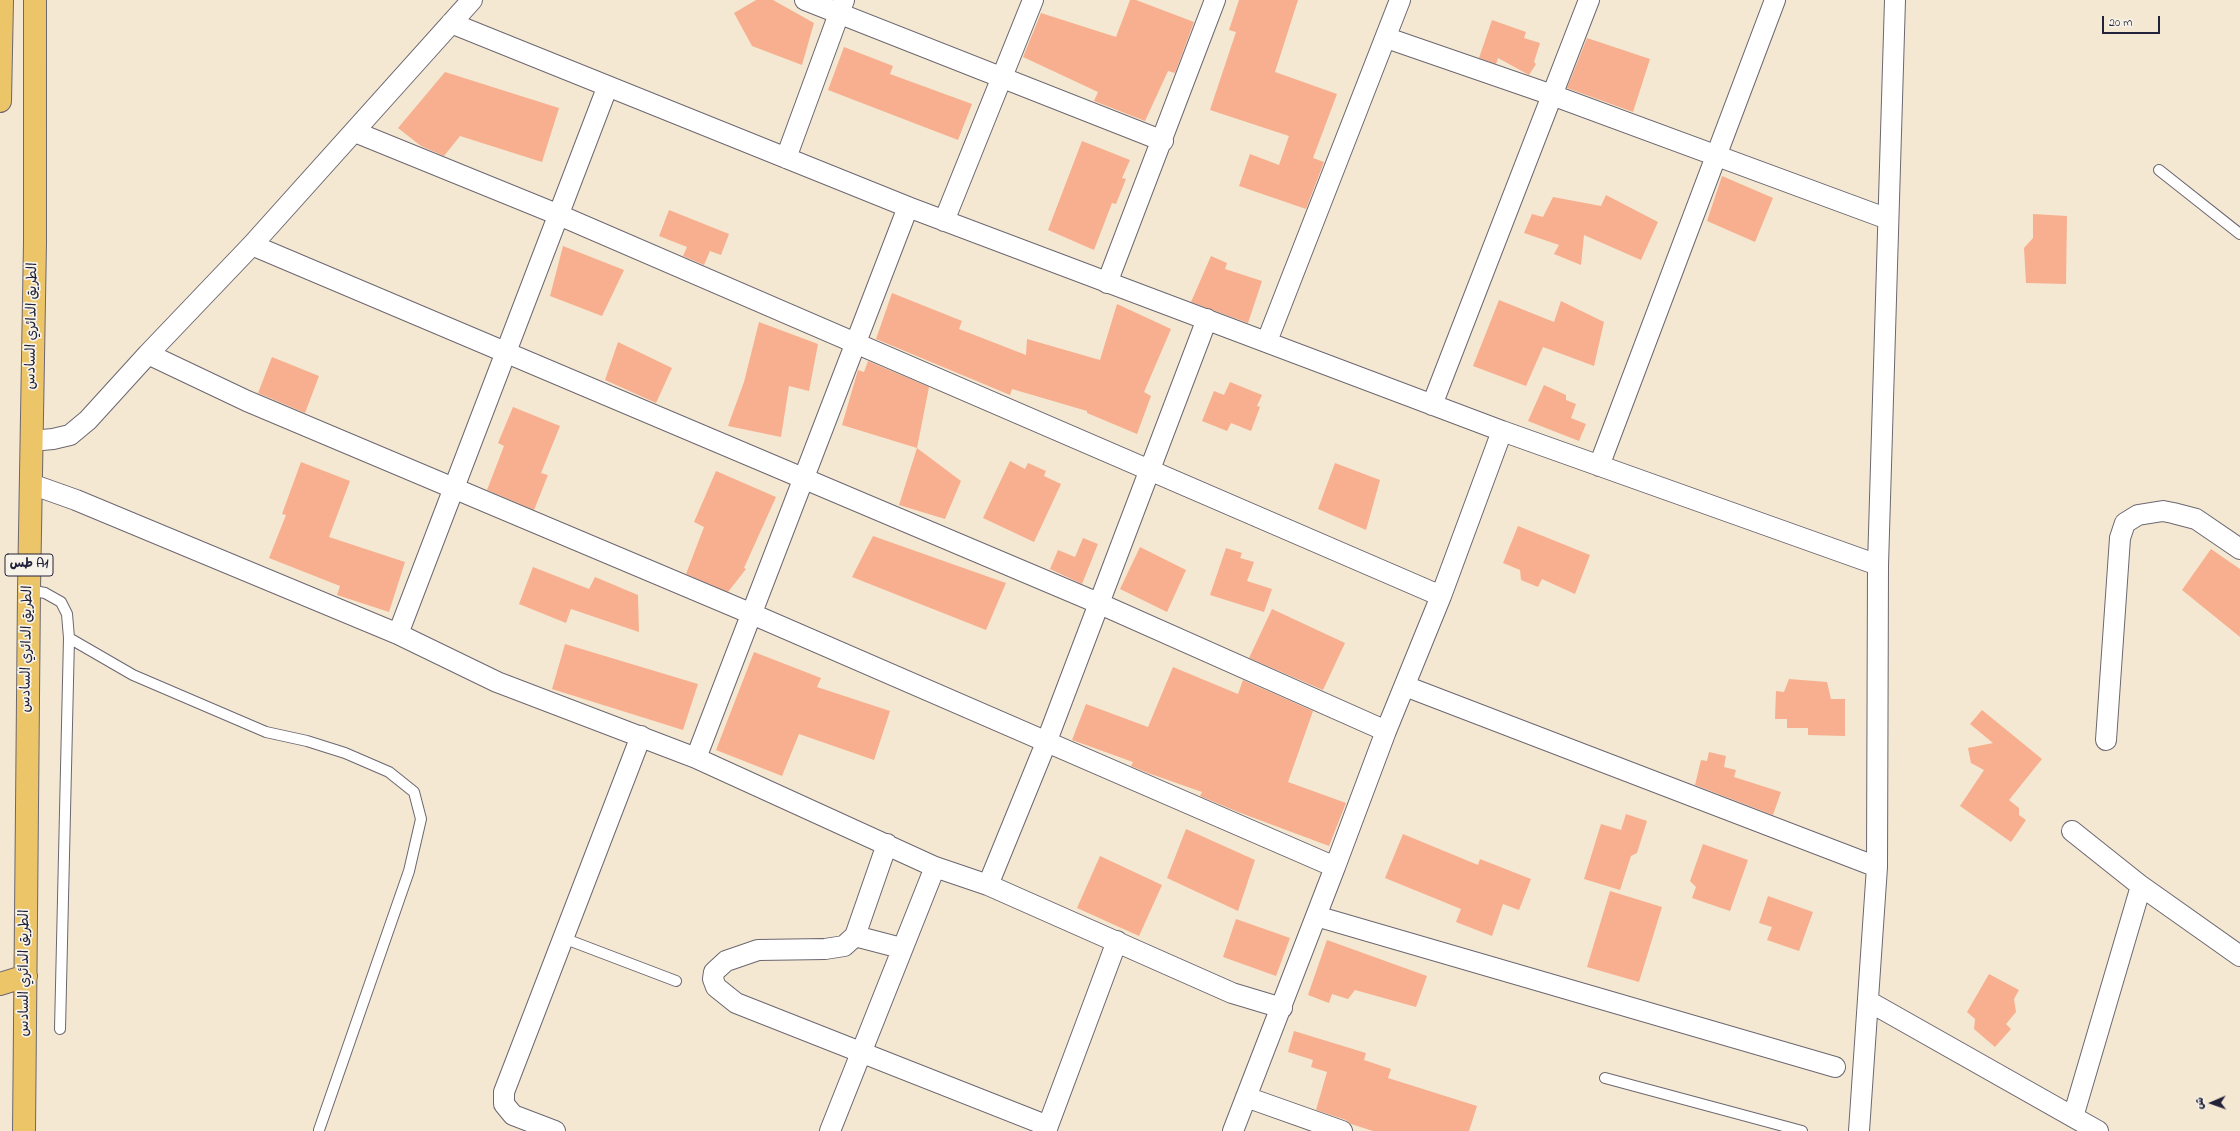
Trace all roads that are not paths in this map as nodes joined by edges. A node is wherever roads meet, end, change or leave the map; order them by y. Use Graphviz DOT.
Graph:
graph roads {
  1 [pos="2,0"];
  2 [pos="35,0"];
  3 [pos="472,0"];
  4 [pos="805,0"];
  5 [pos="1033,0"];
  6 [pos="1215,0"];
  7 [pos="1400,0"];
  8 [pos="1589,0"];
  9 [pos="1775,0"];
  10 [pos="1895,0"];
  11 [pos="841,7"];
  12 [pos="451,23"];
  13 [pos="1387,38"];
  14 [pos="1003,77"];
  15 [pos="607,88"];
  16 [pos="1552,95"];
  17 [pos="0,101"];
  18 [pos="355,132"];
  19 [pos="1163,141"];
  20 [pos="1715,156"];
  21 [pos="786,158"];
  22 [pos="2159,170"];
  23 [pos="908,207"];
  24 [pos="559,215"];
  25 [pos="1888,219"];
  26 [pos="944,221"];
  27 [pos="2240,234"];
  28 [pos="252,244"];
  29 [pos="1108,283"];
  30 [pos="1207,318"];
  31 [pos="1267,341"];
  32 [pos="855,342"];
  33 [pos="507,353"];
  34 [pos="148,354"];
  35 [pos="1432,405"];
  36 [pos="1502,431"];
  37 [pos="31,441"];
  38 [pos="1599,466"];
  39 [pos="1150,471"];
  40 [pos="803,478"];
  41 [pos="31,484"];
  42 [pos="453,488"];
  43 [pos="2240,549"];
  44 [pos="1878,565"];
  45 [pos="29,590"];
  46 [pos="1441,596"];
  47 [pos="1098,603"];
  48 [pos="752,614"];
  49 [pos="398,634"];
  50 [pos="69,638"];
  51 [pos="1405,686"];
  52 [pos="1386,731"];
  53 [pos="640,736"];
  54 [pos="2106,740"];
  55 [pos="1046,743"];
  56 [pos="696,758"];
  57 [pos="2072,831"];
  58 [pos="887,844"];
  59 [pos="935,867"];
  60 [pos="1335,867"];
  61 [pos="1877,867"];
  62 [pos="988,885"];
  63 [pos="2141,886"];
  64 [pos="1316,916"];
  65 [pos="855,936"];
  66 [pos="563,938"];
  67 [pos="1117,942"];
  68 [pos="901,948"];
  69 [pos="2240,956"];
  70 [pos="26,976"];
  71 [pos="676,981"];
  72 [pos="0,984"];
  73 [pos="1868,1001"];
  74 [pos="1282,1008"];
  75 [pos="60,1029"];
  76 [pos="860,1053"];
  77 [pos="1835,1067"];
  78 [pos="1605,1078"];
  79 [pos="1246,1098"];
  80 [pos="2073,1117"];
  81 [pos="1047,1128"];
  82 [pos="319,1130"];
  83 [pos="24,1131"];
  84 [pos="555,1131"];
  85 [pos="830,1131"];
  86 [pos="1233,1131"];
  87 [pos="1342,1131"];
  88 [pos="1802,1131"];
  89 [pos="1859,1131"];
  90 [pos="2098,1131"];
  1 -- 17 [label="highway"];
  2 -- 37 [label="highway, الطريق الدائري السادس / طس A1"];
  3 -- 12 [label="street"];
  4 -- 11 [label="street"];
  5 -- 14 [label="street"];
  6 -- 19 [label="street"];
  7 -- 13 [label="street"];
  8 -- 16 [label="street"];
  9 -- 20 [label="street"];
  10 -- 25 [label="street"];
  11 -- 14 [label="street"];
  11 -- 21 [label="street"];
  12 -- 15 [label="street"];
  12 -- 18 [label="street"];
  13 -- 16 [label="street"];
  13 -- 31 [label="street"];
  14 -- 19 [label="street"];
  14 -- 26 [label="street"];
  15 -- 21 [label="street"];
  15 -- 24 [label="street"];
  16 -- 20 [label="street"];
  16 -- 35 [label="street"];
  18 -- 24 [label="street"];
  18 -- 28 [label="street"];
  19 -- 29 [label="street"];
  20 -- 25 [label="street"];
  20 -- 38 [label="street"];
  21 -- 23 [label="street"];
  22 -- 27 [label="lane"];
  23 -- 26 [label="street"];
  23 -- 32 [label="street"];
  24 -- 32 [label="street"];
  24 -- 33 [label="street"];
  25 -- 44 [label="street"];
  26 -- 29 [label="street"];
  28 -- 33 [label="street"];
  28 -- 34 [label="street"];
  29 -- 30 [label="street"];
  30 -- 31 [label="street"];
  30 -- 39 [label="street"];
  31 -- 35 [label="street"];
  32 -- 39 [label="street"];
  32 -- 40 [label="street"];
  33 -- 40 [label="street"];
  33 -- 42 [label="street"];
  34 -- 37 [label="street"];
  34 -- 42 [label="street"];
  35 -- 36 [label="street"];
  36 -- 38 [label="street"];
  36 -- 46 [label="street"];
  37 -- 41 [label="highway, الطريق الدائري السادس / طس A1"];
  38 -- 44 [label="street"];
  39 -- 46 [label="street"];
  39 -- 47 [label="street"];
  40 -- 47 [label="street"];
  40 -- 48 [label="street"];
  41 -- 45 [label="highway, الطريق الدائري السادس / طس A1"];
  41 -- 49 [label="street"];
  42 -- 48 [label="street"];
  42 -- 49 [label="street"];
  43 -- 54 [label="street"];
  44 -- 61 [label="street"];
  45 -- 50 [label="lane"];
  45 -- 70 [label="highway, الطريق الدائري السادس / طس A1"];
  46 -- 51 [label="street"];
  47 -- 52 [label="street"];
  47 -- 55 [label="street"];
  48 -- 55 [label="street"];
  48 -- 56 [label="street"];
  49 -- 53 [label="street"];
  50 -- 75 [label="lane"];
  50 -- 82 [label="lane"];
  51 -- 52 [label="street"];
  51 -- 61 [label="street"];
  52 -- 60 [label="street"];
  53 -- 56 [label="street"];
  53 -- 66 [label="street"];
  55 -- 60 [label="street"];
  55 -- 62 [label="street"];
  56 -- 58 [label="street"];
  57 -- 63 [label="street"];
  58 -- 59 [label="street"];
  58 -- 65 [label="street"];
  59 -- 62 [label="street"];
  59 -- 68 [label="street"];
  60 -- 64 [label="street"];
  61 -- 73 [label="street"];
  62 -- 67 [label="street"];
  63 -- 69 [label="street"];
  63 -- 80 [label="street"];
  64 -- 74 [label="street"];
  64 -- 77 [label="street"];
  65 -- 68 [label="street"];
  65 -- 76 [label="street"];
  66 -- 71 [label="lane"];
  66 -- 84 [label="street"];
  67 -- 74 [label="street"];
  67 -- 81 [label="street"];
  68 -- 76 [label="street"];
  70 -- 72 [label="highway"];
  70 -- 83 [label="highway, الطريق الدائري السادس / طس A1"];
  73 -- 80 [label="street"];
  73 -- 89 [label="street"];
  74 -- 79 [label="street"];
  76 -- 81 [label="street"];
  76 -- 85 [label="street"];
  78 -- 88 [label="lane"];
  79 -- 86 [label="street"];
  79 -- 87 [label="street"];
  80 -- 90 [label="street"];
}
